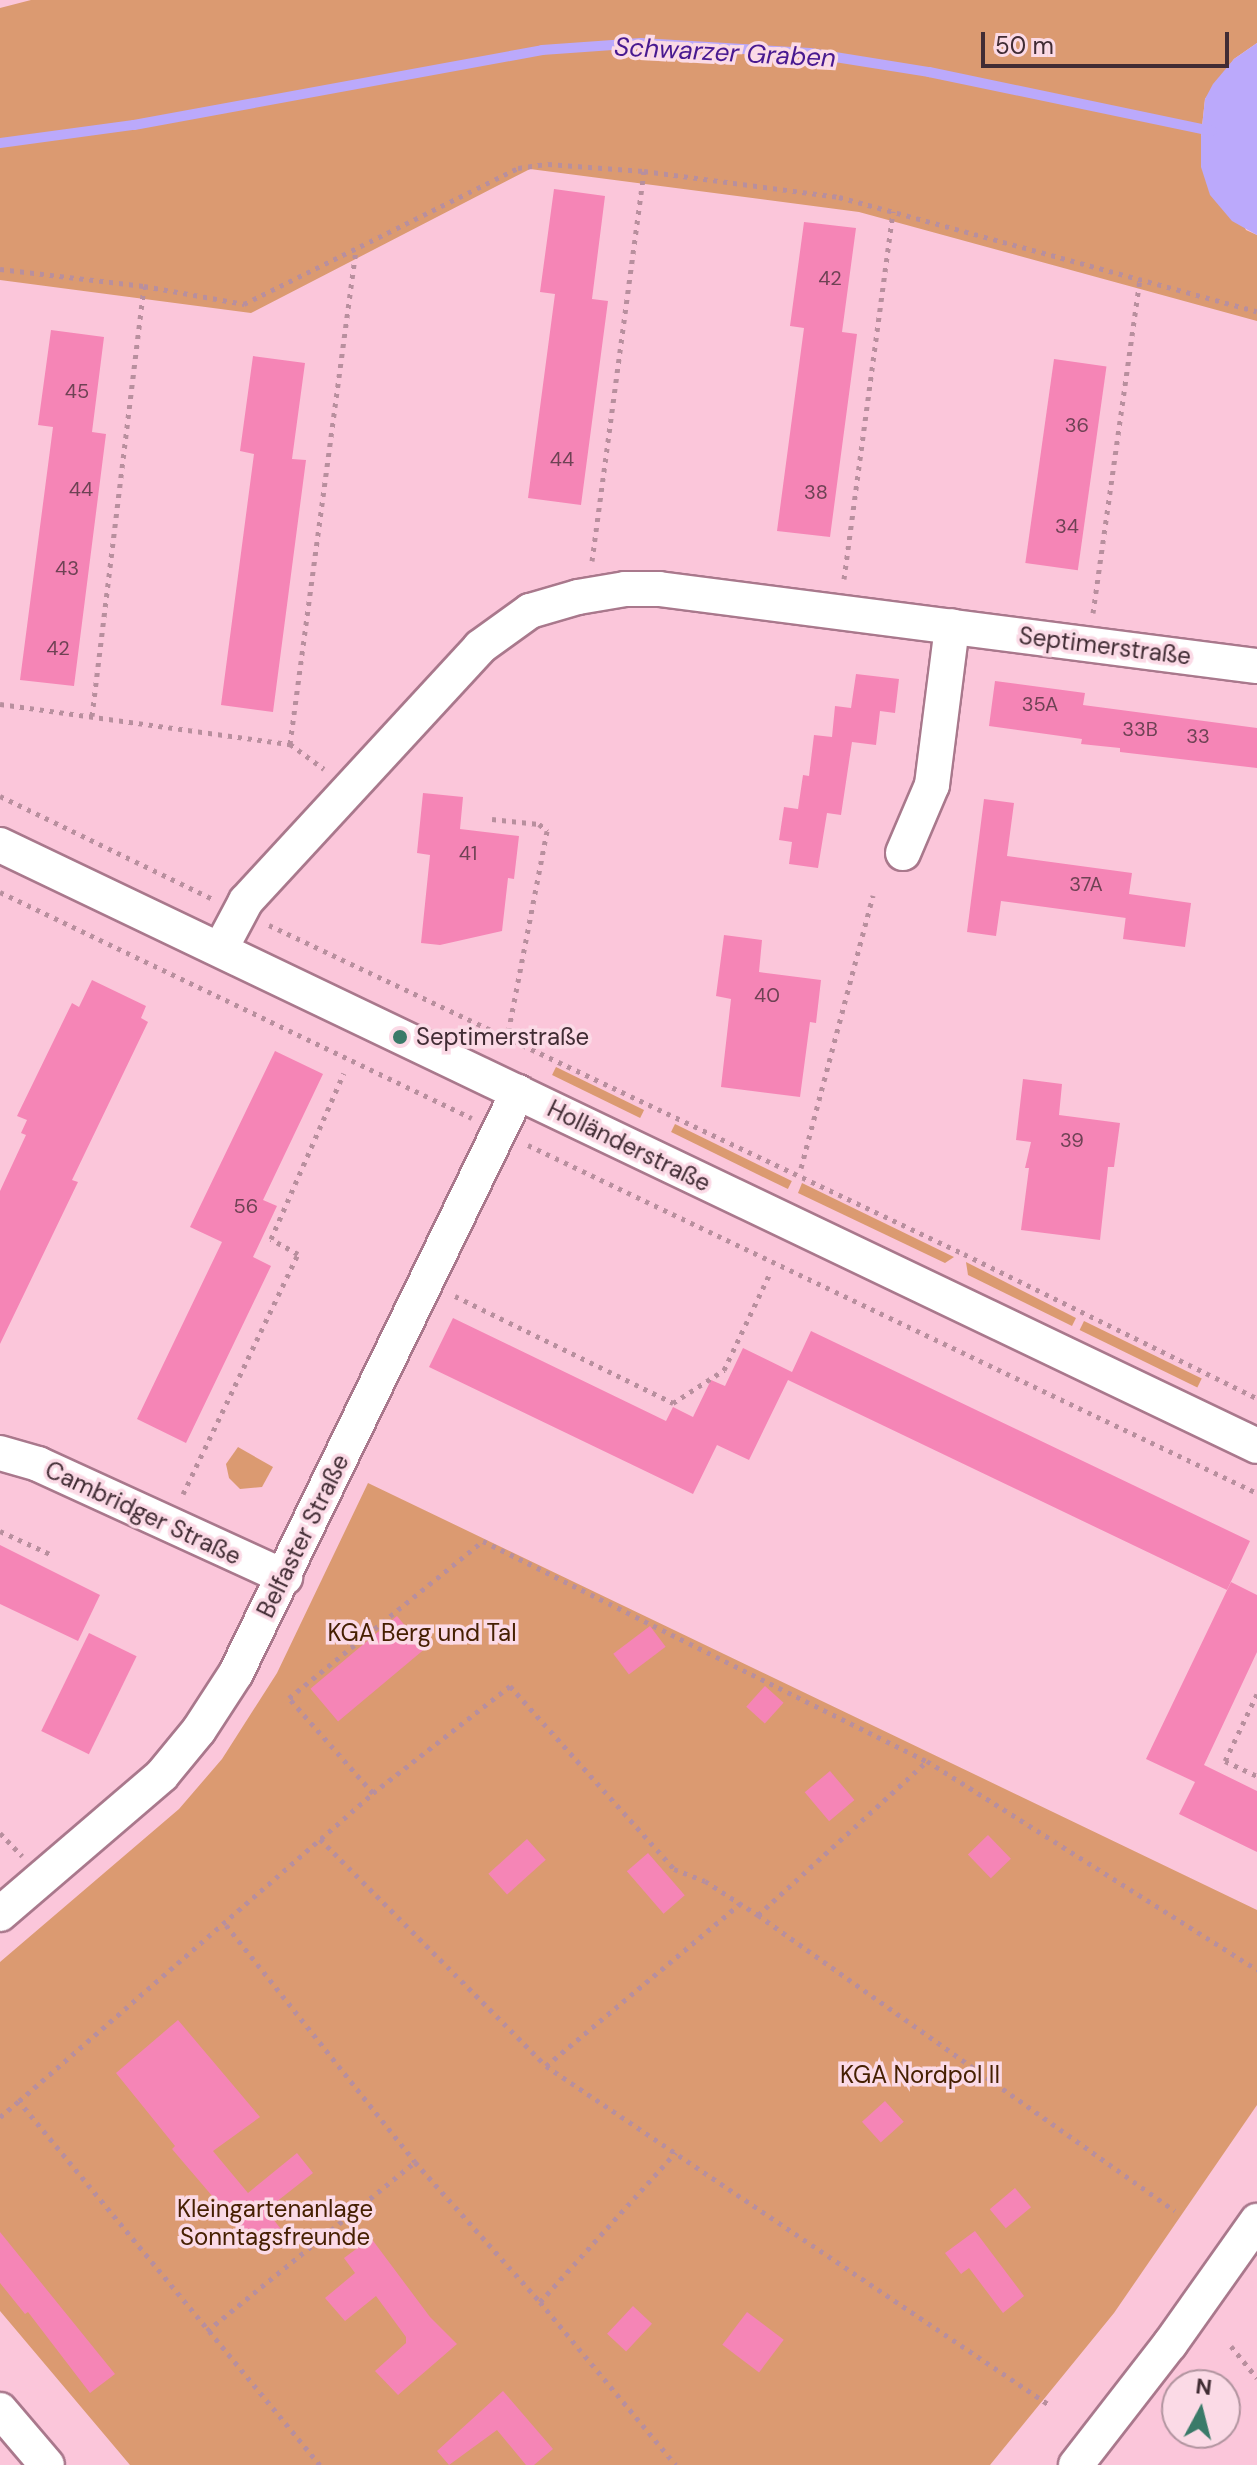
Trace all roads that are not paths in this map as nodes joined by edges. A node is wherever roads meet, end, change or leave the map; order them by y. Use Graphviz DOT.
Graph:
graph roads {
  1 [pos="952,626"];
  2 [pos="1257,666"];
  3 [pos="0,845"];
  4 [pos="903,853"];
  5 [pos="221,948"];
  6 [pos="518,1092"];
  7 [pos="1257,1446"];
  8 [pos="0,1453"];
  9 [pos="285,1577"];
  10 [pos="0,1914"];
  11 [pos="1257,2221"];
  12 [pos="0,2410"];
  13 [pos="47,2465"];
  14 [pos="1076,2465"];
  1 -- 2 [label="street, Septimerstraße"];
  1 -- 4 [label="street"];
  1 -- 5 [label="street, Septimerstraße"];
  3 -- 5 [label="street, Holländerstraße"];
  5 -- 6 [label="street, Holländerstraße"];
  6 -- 7 [label="street, Holländerstraße"];
  6 -- 9 [label="street, Belfaster Straße"];
  8 -- 9 [label="street, Cambridger Straße"];
  9 -- 10 [label="street, Belfaster Straße"];
  11 -- 14 [label="street"];
  12 -- 13 [label="street"];
}
